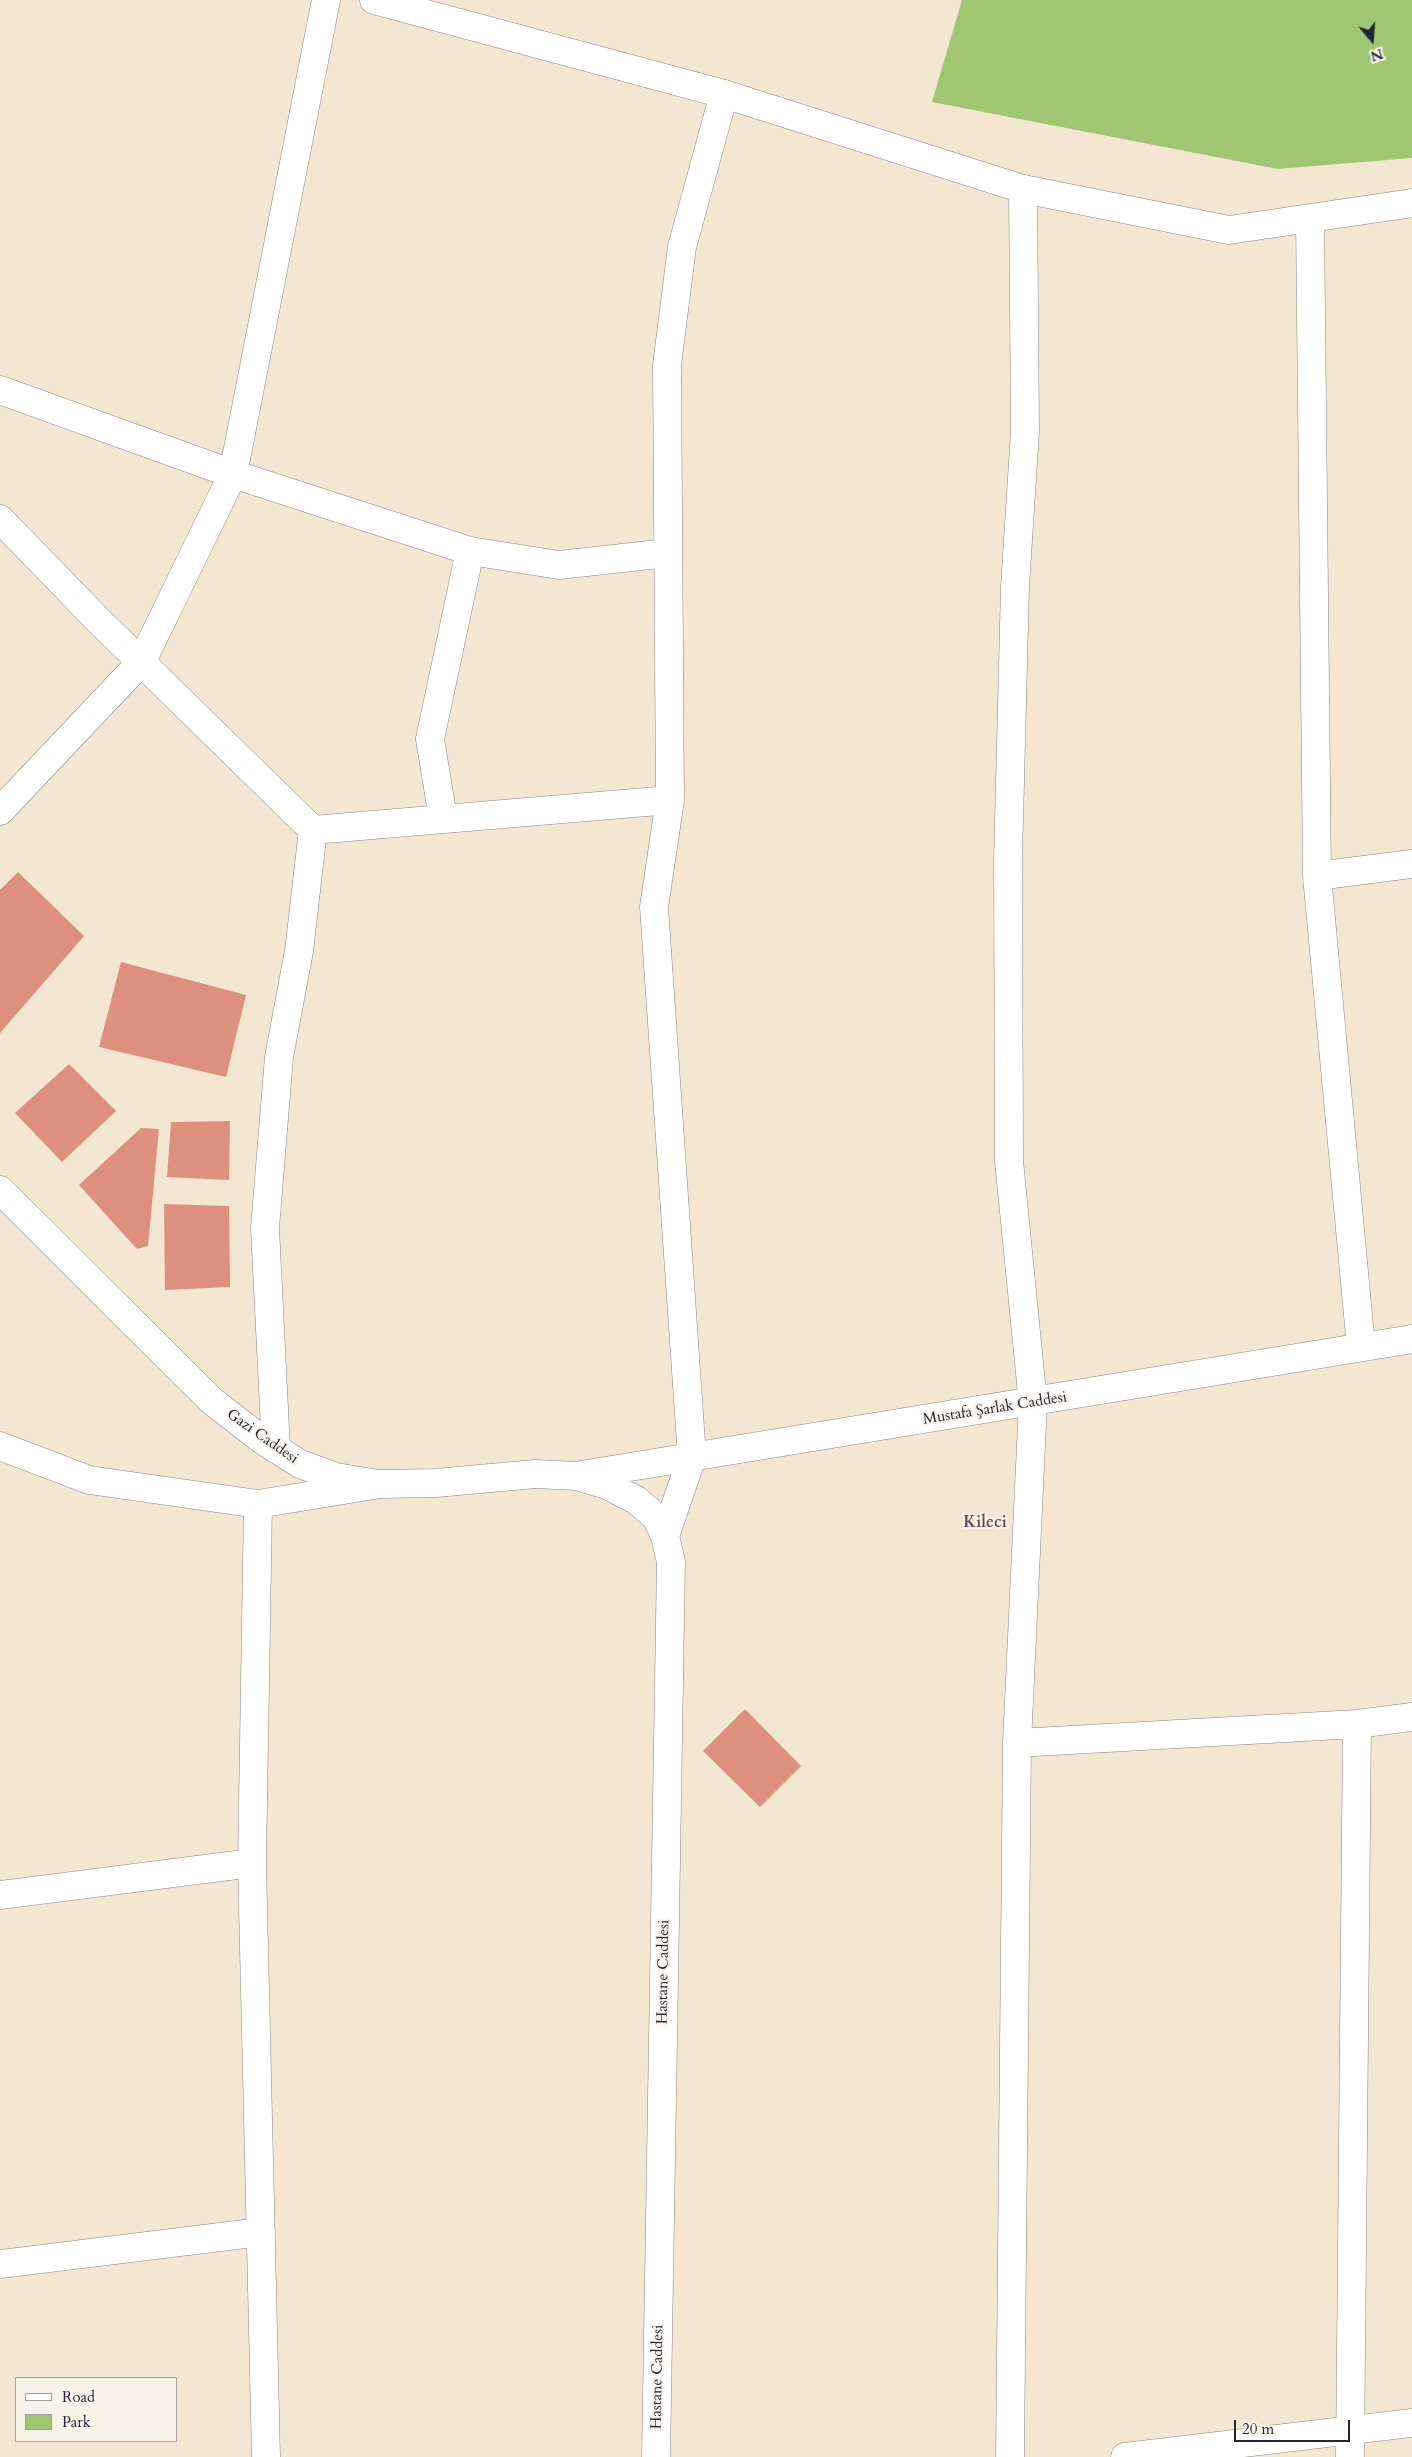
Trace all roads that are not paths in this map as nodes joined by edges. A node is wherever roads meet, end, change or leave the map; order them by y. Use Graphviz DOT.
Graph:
graph roads {
  1 [pos="326,0"];
  2 [pos="374,0"];
  3 [pos="724,94"];
  4 [pos="1023,189"];
  5 [pos="1412,203"];
  6 [pos="1310,220"];
  7 [pos="0,390"];
  8 [pos="233,474"];
  9 [pos="0,519"];
  10 [pos="470,551"];
  11 [pos="668,553"];
  12 [pos="142,661"];
  13 [pos="670,800"];
  14 [pos="0,811"];
  15 [pos="443,818"];
  16 [pos="313,830"];
  17 [pos="1412,864"];
  18 [pos="1317,876"];
  19 [pos="0,1190"];
  20 [pos="1412,1339"];
  21 [pos="1361,1346"];
  22 [pos="1033,1403"];
  23 [pos="0,1446"];
  24 [pos="276,1449"];
  25 [pos="692,1457"];
  26 [pos="577,1476"];
  27 [pos="378,1484"];
  28 [pos="636,1500"];
  29 [pos="258,1504"];
  30 [pos="665,1536"];
  31 [pos="1412,1717"];
  32 [pos="1357,1724"];
  33 [pos="1017,1743"];
  34 [pos="252,1864"];
  35 [pos="0,1895"];
  36 [pos="261,2232"];
  37 [pos="0,2264"];
  38 [pos="1412,2423"];
  39 [pos="1351,2429"];
  40 [pos="266,2457"];
  41 [pos="656,2457"];
  42 [pos="1010,2457"];
  43 [pos="1125,2457"];
  44 [pos="1350,2457"];
  1 -- 8 [label="street"];
  2 -- 3 [label="street"];
  3 -- 4 [label="street"];
  3 -- 11 [label="street"];
  4 -- 6 [label="street"];
  4 -- 22 [label="street"];
  5 -- 6 [label="street"];
  6 -- 18 [label="street"];
  7 -- 8 [label="street"];
  8 -- 10 [label="street"];
  8 -- 12 [label="street"];
  9 -- 12 [label="street"];
  10 -- 11 [label="street"];
  10 -- 15 [label="street"];
  11 -- 13 [label="street"];
  12 -- 14 [label="street"];
  12 -- 16 [label="street"];
  13 -- 15 [label="street"];
  13 -- 25 [label="street"];
  15 -- 16 [label="street"];
  16 -- 24 [label="street"];
  17 -- 18 [label="street"];
  18 -- 21 [label="street"];
  19 -- 24 [label="street, Gazi Caddesi"];
  20 -- 21 [label="street, Mustafa Şarlak Caddesi"];
  21 -- 22 [label="street, Mustafa Şarlak Caddesi"];
  22 -- 25 [label="street, Mustafa Şarlak Caddesi"];
  22 -- 33 [label="street"];
  23 -- 29 [label="street"];
  24 -- 27 [label="street, Gazi Caddesi"];
  25 -- 26 [label="street, Mustafa Şarlak Caddesi"];
  25 -- 30 [label="street"];
  26 -- 27 [label="street, Gazi Caddesi"];
  26 -- 28 [label="street, Gazi Caddesi"];
  27 -- 29 [label="street"];
  28 -- 30 [label="street, Hastane Caddesi"];
  29 -- 34 [label="street"];
  30 -- 41 [label="street, Hastane Caddesi"];
  31 -- 32 [label="street"];
  32 -- 33 [label="street"];
  32 -- 39 [label="street"];
  33 -- 42 [label="street"];
  34 -- 35 [label="street"];
  34 -- 36 [label="street"];
  36 -- 37 [label="street"];
  36 -- 40 [label="street"];
  38 -- 39 [label="street"];
  39 -- 43 [label="street"];
  39 -- 44 [label="street"];
}
